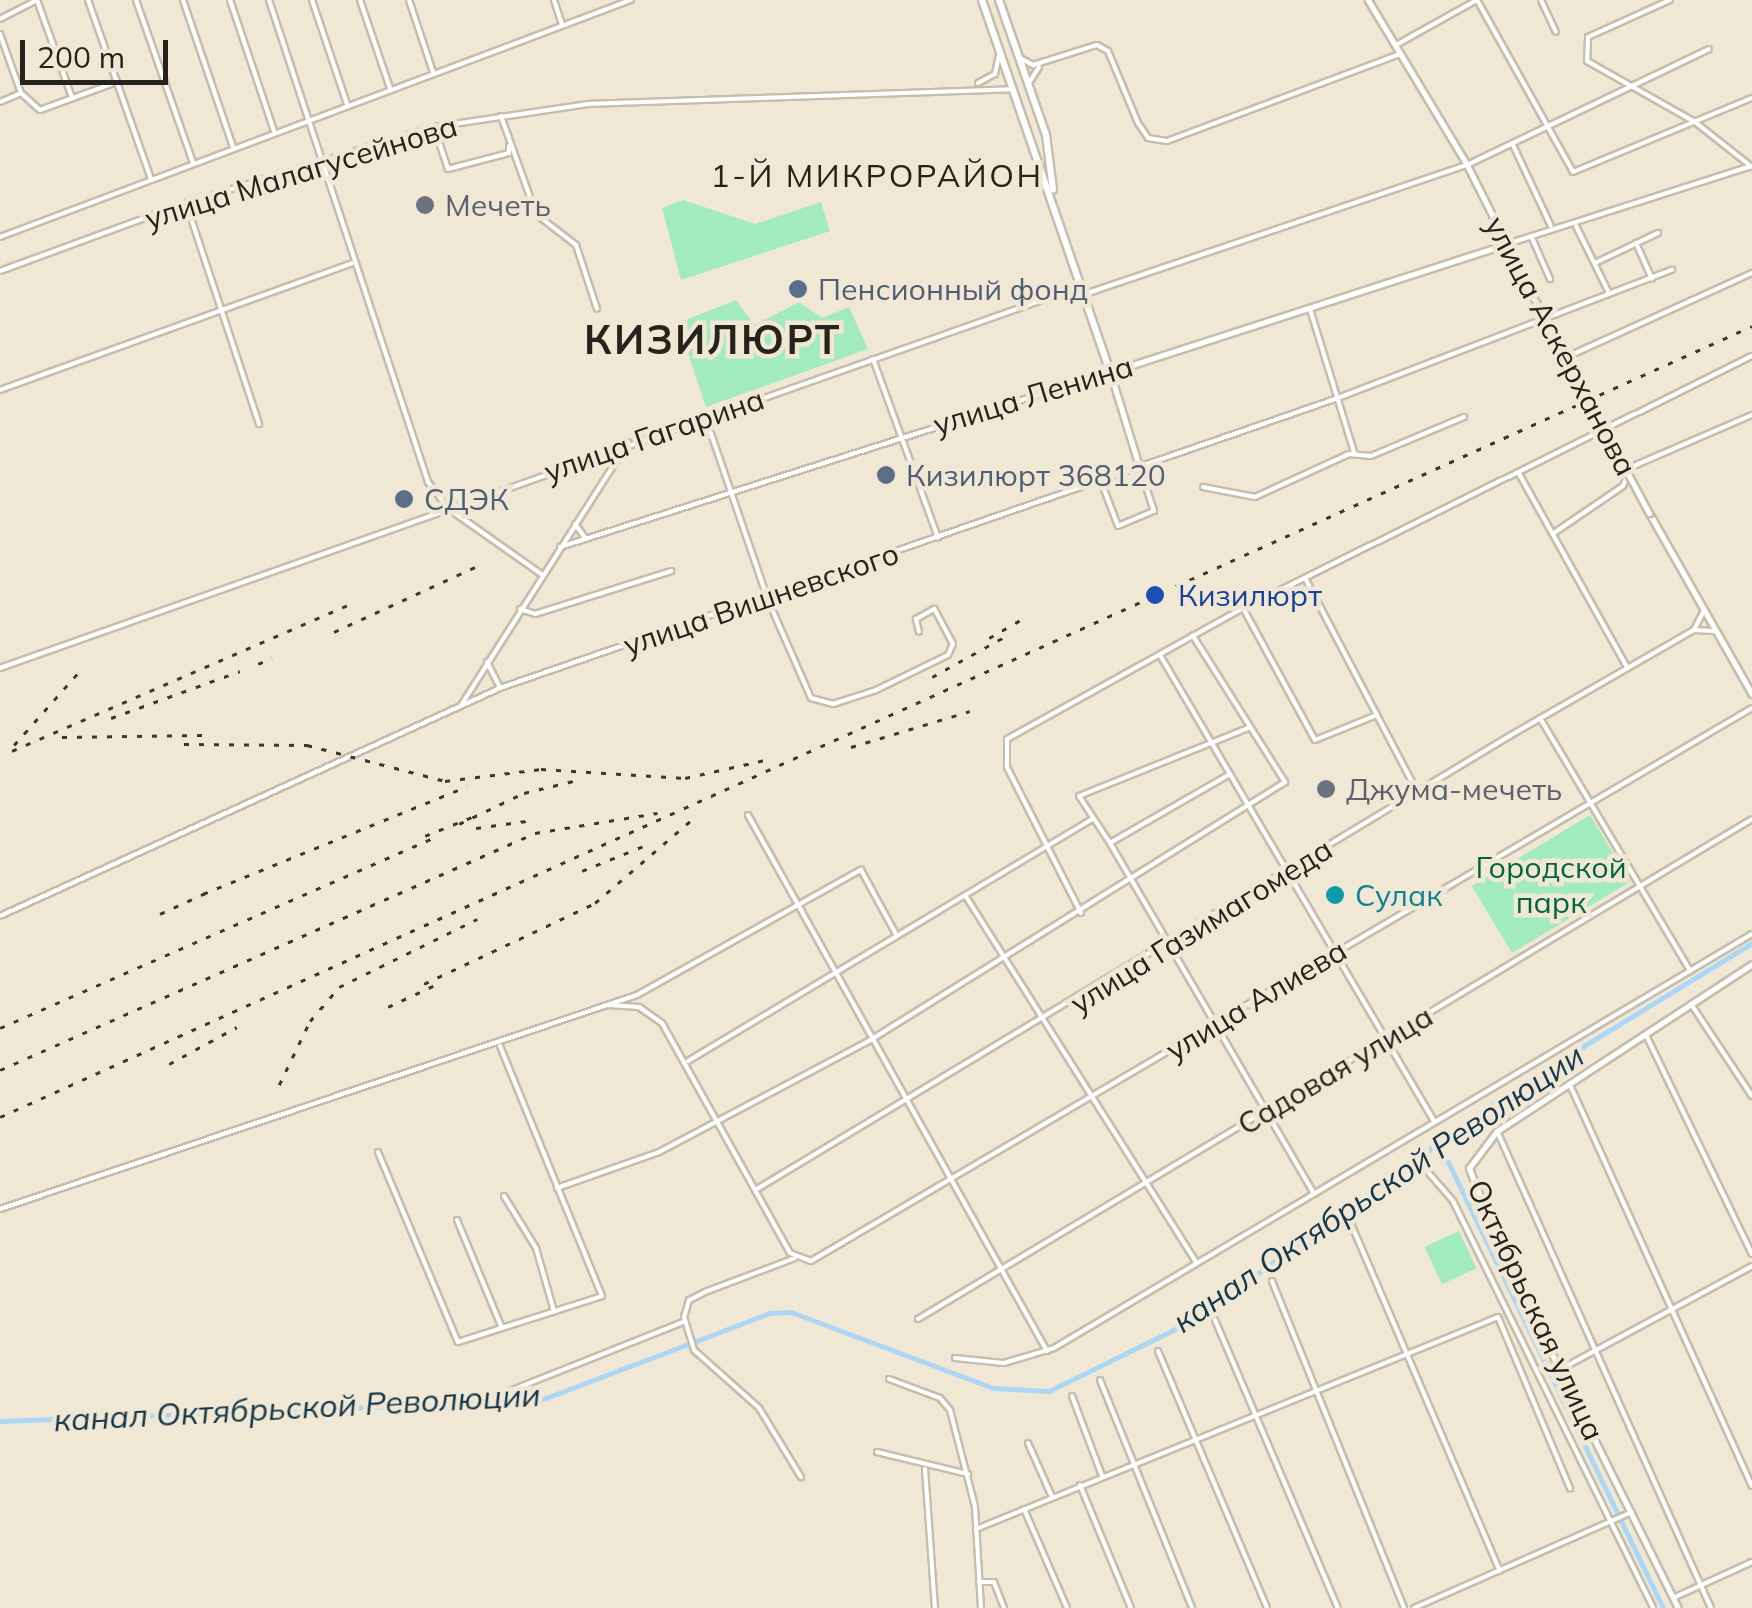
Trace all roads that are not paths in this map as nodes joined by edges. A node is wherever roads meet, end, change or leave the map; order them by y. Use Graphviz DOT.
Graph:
graph roads {
  1 [pos="37,0"];
  2 [pos="88,0"];
  3 [pos="136,0"];
  4 [pos="183,0"];
  5 [pos="230,0"];
  6 [pos="280,0"];
  7 [pos="312,0"];
  8 [pos="360,0"];
  9 [pos="409,0"];
  10 [pos="554,0"];
  11 [pos="603,0"];
  12 [pos="631,0"];
  13 [pos="982,0"];
  14 [pos="999,0"];
  15 [pos="1368,0"];
  16 [pos="1477,0"];
  17 [pos="1540,0"];
  18 [pos="1670,0"];
  19 [pos="270,3"];
  20 [pos="606,9"];
  21 [pos="1005,13"];
  22 [pos="0,18"];
  23 [pos="986,18"];
  24 [pos="562,25"];
  25 [pos="1556,32"];
  26 [pos="0,34"];
  27 [pos="1396,46"];
  28 [pos="1709,49"];
  29 [pos="1400,54"];
  30 [pos="999,55"];
  31 [pos="1022,59"];
  32 [pos="1042,64"];
  33 [pos="433,72"];
  34 [pos="117,82"];
  35 [pos="1029,83"];
  36 [pos="968,85"];
  37 [pos="1622,86"];
  38 [pos="390,88"];
  39 [pos="1010,88"];
  40 [pos="21,93"];
  41 [pos="72,98"];
  42 [pos="1752,98"];
  43 [pos="0,102"];
  44 [pos="347,104"];
  45 [pos="502,116"];
  46 [pos="304,120"];
  47 [pos="1695,122"];
  48 [pos="1042,124"];
  49 [pos="1548,126"];
  50 [pos="434,127"];
  51 [pos="1024,127"];
  52 [pos="274,131"];
  53 [pos="510,142"];
  54 [pos="1513,144"];
  55 [pos="233,147"];
  56 [pos="318,162"];
  57 [pos="193,163"];
  58 [pos="1467,165"];
  59 [pos="1752,166"];
  60 [pos="151,179"];
  61 [pos="1054,196"];
  62 [pos="186,203"];
  63 [pos="1576,226"];
  64 [pos="1552,228"];
  65 [pos="1658,233"];
  66 [pos="1531,236"];
  67 [pos="0,237"];
  68 [pos="1636,243"];
  69 [pos="1507,244"];
  70 [pos="352,263"];
  71 [pos="1594,263"];
  72 [pos="1672,270"];
  73 [pos="0,271"];
  74 [pos="1752,273"];
  75 [pos="1550,279"];
  76 [pos="1652,279"];
  77 [pos="1084,290"];
  78 [pos="1610,294"];
  79 [pos="1310,308"];
  80 [pos="597,309"];
  81 [pos="220,310"];
  82 [pos="1570,355"];
  83 [pos="1752,356"];
  84 [pos="873,359"];
  85 [pos="1110,372"];
  86 [pos="0,390"];
  87 [pos="1338,398"];
  88 [pos="1752,415"];
  89 [pos="705,416"];
  90 [pos="1464,417"];
  91 [pos="259,424"];
  92 [pos="902,436"];
  93 [pos="628,442"];
  94 [pos="1354,454"];
  95 [pos="1138,463"];
  96 [pos="1518,472"];
  97 [pos="1098,476"];
  98 [pos="1203,487"];
  99 [pos="731,489"];
  100 [pos="449,509"];
  101 [pos="575,524"];
  102 [pos="1554,532"];
  103 [pos="585,538"];
  104 [pos="938,538"];
  105 [pos="560,547"];
  106 [pos="671,571"];
  107 [pos="541,574"];
  108 [pos="1305,578"];
  109 [pos="768,600"];
  110 [pos="1243,608"];
  111 [pos="520,610"];
  112 [pos="1704,610"];
  113 [pos="1694,630"];
  114 [pos="919,632"];
  115 [pos="1716,632"];
  116 [pos="1193,636"];
  117 [pos="1160,653"];
  118 [pos="487,658"];
  119 [pos="1627,667"];
  120 [pos="0,668"];
  121 [pos="500,688"];
  122 [pos="1752,694"];
  123 [pos="462,705"];
  124 [pos="1752,708"];
  125 [pos="1377,716"];
  126 [pos="1540,718"];
  127 [pos="1248,728"];
  128 [pos="1212,743"];
  129 [pos="1230,774"];
  130 [pos="1418,792"];
  131 [pos="1591,806"];
  132 [pos="1250,808"];
  133 [pos="748,815"];
  134 [pos="1752,819"];
  135 [pos="1091,820"];
  136 [pos="1110,844"];
  137 [pos="1047,849"];
  138 [pos="1288,872"];
  139 [pos="1128,884"];
  140 [pos="1639,886"];
  141 [pos="966,894"];
  142 [pos="793,906"];
  143 [pos="1081,913"];
  144 [pos="0,916"];
  145 [pos="1752,934"];
  146 [pos="897,936"];
  147 [pos="1168,946"];
  148 [pos="1338,952"];
  149 [pos="1006,959"];
  150 [pos="1752,964"];
  151 [pos="1690,970"];
  152 [pos="833,975"];
  153 [pos="609,1006"];
  154 [pos="1692,1007"];
  155 [pos="1046,1021"];
  156 [pos="1217,1022"];
  157 [pos="1647,1036"];
  158 [pos="869,1040"];
  159 [pos="1386,1040"];
  160 [pos="500,1046"];
  161 [pos="687,1062"];
  162 [pos="1568,1082"];
  163 [pos="1094,1096"];
  164 [pos="1752,1096"];
  165 [pos="905,1105"];
  166 [pos="1266,1112"];
  167 [pos="721,1120"];
  168 [pos="1434,1121"];
  169 [pos="1496,1131"];
  170 [pos="378,1152"];
  171 [pos="1427,1171"];
  172 [pos="947,1180"];
  173 [pos="1148,1183"];
  174 [pos="556,1188"];
  175 [pos="758,1189"];
  176 [pos="1314,1194"];
  177 [pos="504,1196"];
  178 [pos="0,1209"];
  179 [pos="457,1220"];
  180 [pos="1352,1226"];
  181 [pos="1752,1254"];
  182 [pos="794,1258"];
  183 [pos="1196,1263"];
  184 [pos="1752,1266"];
  185 [pos="1001,1272"];
  186 [pos="1272,1281"];
  187 [pos="1672,1310"];
  188 [pos="554,1312"];
  189 [pos="918,1319"];
  190 [pos="1215,1320"];
  191 [pos="684,1321"];
  192 [pos="502,1328"];
  193 [pos="1598,1349"];
  194 [pos="1047,1351"];
  195 [pos="1158,1351"];
  196 [pos="1409,1353"];
  197 [pos="955,1358"];
  198 [pos="1561,1369"];
  199 [pos="890,1379"];
  200 [pos="1100,1380"];
  201 [pos="1316,1391"];
  202 [pos="506,1392"];
  203 [pos="1072,1396"];
  204 [pos="1262,1418"];
  205 [pos="1197,1439"];
  206 [pos="1028,1442"];
  207 [pos="877,1452"];
  208 [pos="1134,1462"];
  209 [pos="925,1469"];
  210 [pos="968,1474"];
  211 [pos="1102,1476"];
  212 [pos="800,1477"];
  213 [pos="1080,1486"];
  214 [pos="1752,1486"];
  215 [pos="1570,1488"];
  216 [pos="1052,1497"];
  217 [pos="1024,1508"];
  218 [pos="1632,1512"];
  219 [pos="1610,1522"];
  220 [pos="976,1528"];
  221 [pos="1752,1562"];
  222 [pos="1500,1571"];
  223 [pos="979,1582"];
  224 [pos="1700,1585"];
  225 [pos="1673,1598"];
  226 [pos="935,1608"];
  227 [pos="981,1608"];
  228 [pos="1004,1608"];
  229 [pos="1067,1608"];
  230 [pos="1131,1608"];
  231 [pos="1192,1608"];
  232 [pos="1268,1608"];
  233 [pos="1338,1608"];
  234 [pos="1404,1608"];
  235 [pos="1414,1608"];
  236 [pos="1653,1608"];
  237 [pos="1678,1608"];
  238 [pos="1711,1608"];
  1 -- 22 [label="street"];
  1 -- 41 [label="street"];
  2 -- 34 [label="street"];
  3 -- 57 [label="street"];
  4 -- 55 [label="street"];
  5 -- 52 [label="street"];
  6 -- 19 [label="street"];
  7 -- 44 [label="street"];
  8 -- 38 [label="street"];
  9 -- 33 [label="street"];
  10 -- 24 [label="street"];
  11 -- 20 [label="street"];
  12 -- 20 [label="street"];
  13 -- 23 [label="main road"];
  14 -- 21 [label="main road"];
  15 -- 27 [label="street, улица Аскерханова"];
  16 -- 27 [label="street"];
  16 -- 49 [label="street"];
  17 -- 25 [label="street"];
  18 -- 37 [label="street"];
  19 -- 46 [label="street"];
  20 -- 24 [label="street"];
  21 -- 23 [label="main road"];
  21 -- 31 [label="main road"];
  23 -- 30 [label="main road"];
  24 -- 33 [label="street"];
  26 -- 40 [label="street"];
  27 -- 29 [label="street, улица Аскерханова"];
  28 -- 37 [label="street, улица Гагарина"];
  29 -- 32 [label="street"];
  29 -- 58 [label="street, улица Аскерханова"];
  30 -- 36 [label="street"];
  30 -- 39 [label="main road"];
  31 -- 32 [label="street"];
  31 -- 35 [label="main road"];
  32 -- 35 [label="street"];
  33 -- 38 [label="street"];
  34 -- 41 [label="street"];
  34 -- 60 [label="street"];
  35 -- 48 [label="main road"];
  36 -- 39 [label="street, улица Малагусейнова"];
  36 -- 45 [label="street, улица Малагусейнова"];
  37 -- 47 [label="street"];
  37 -- 49 [label="street, улица Гагарина"];
  38 -- 44 [label="street"];
  39 -- 51 [label="main road"];
  40 -- 41 [label="street"];
  40 -- 43 [label="street"];
  42 -- 47 [label="street"];
  44 -- 46 [label="street"];
  45 -- 50 [label="street, улица Малагусейнова"];
  45 -- 53 [label="street"];
  46 -- 52 [label="street"];
  46 -- 56 [label="street"];
  47 -- 49 [label="street"];
  47 -- 59 [label="street"];
  48 -- 51 [label="main road"];
  48 -- 61 [label="main road"];
  49 -- 54 [label="street, улица Гагарина"];
  50 -- 53 [label="street"];
  50 -- 56 [label="street, улица Малагусейнова"];
  51 -- 61 [label="main road"];
  52 -- 55 [label="street"];
  53 -- 80 [label="street"];
  54 -- 58 [label="street, улица Гагарина"];
  54 -- 64 [label="street"];
  55 -- 57 [label="street"];
  56 -- 62 [label="street, улица Малагусейнова"];
  56 -- 70 [label="street"];
  57 -- 60 [label="street"];
  58 -- 69 [label="street, улица Аскерханова"];
  58 -- 77 [label="street, улица Гагарина"];
  59 -- 63 [label="street"];
  60 -- 67 [label="street"];
  61 -- 77 [label="main road"];
  62 -- 73 [label="street, улица Малагусейнова"];
  62 -- 81 [label="street"];
  63 -- 64 [label="street"];
  63 -- 71 [label="street"];
  64 -- 66 [label="street"];
  65 -- 68 [label="street"];
  66 -- 69 [label="street"];
  66 -- 75 [label="street"];
  68 -- 71 [label="street"];
  68 -- 76 [label="street"];
  69 -- 79 [label="street, улица Ленина"];
  69 -- 112 [label="street, улица Аскерханова, bridge"];
  70 -- 81 [label="street"];
  70 -- 100 [label="street"];
  71 -- 78 [label="street"];
  72 -- 76 [label="street, улица Вишневского"];
  74 -- 82 [label="street"];
  76 -- 78 [label="street, улица Вишневского"];
  77 -- 84 [label="street, улица Гагарина"];
  77 -- 85 [label="main road"];
  78 -- 87 [label="street, улица Вишневского"];
  79 -- 85 [label="street, улица Ленина"];
  79 -- 87 [label="street"];
  81 -- 86 [label="street"];
  81 -- 91 [label="street"];
  83 -- 96 [label="street"];
  84 -- 89 [label="street, улица Гагарина"];
  84 -- 92 [label="street"];
  85 -- 92 [label="street, улица Ленина"];
  85 -- 95 [label="street"];
  87 -- 94 [label="street"];
  87 -- 95 [label="street, улица Вишневского"];
  88 -- 102 [label="street"];
  89 -- 93 [label="street, улица Гагарина"];
  89 -- 99 [label="street"];
  90 -- 94 [label="street"];
  92 -- 99 [label="street, улица Ленина"];
  92 -- 104 [label="street"];
  93 -- 100 [label="street, улица Гагарина"];
  93 -- 101 [label="street"];
  94 -- 98 [label="street"];
  95 -- 97 [label="street, улица Вишневского"];
  95 -- 97 [label="street"];
  96 -- 102 [label="street"];
  96 -- 108 [label="street"];
  97 -- 104 [label="street, улица Вишневского"];
  99 -- 103 [label="street, улица Ленина"];
  99 -- 109 [label="street"];
  100 -- 107 [label="street"];
  100 -- 120 [label="street, улица Гагарина"];
  101 -- 103 [label="street"];
  101 -- 105 [label="street"];
  102 -- 119 [label="street"];
  103 -- 105 [label="street, улица Ленина"];
  104 -- 109 [label="street, улица Вишневского"];
  105 -- 107 [label="street"];
  106 -- 111 [label="street"];
  107 -- 111 [label="street"];
  108 -- 110 [label="street"];
  108 -- 125 [label="street"];
  109 -- 114 [label="street"];
  109 -- 121 [label="street, улица Вишневского"];
  110 -- 116 [label="street"];
  110 -- 125 [label="street"];
  111 -- 118 [label="street"];
  112 -- 113 [label="street"];
  112 -- 115 [label="street, улица Аскерханова"];
  113 -- 115 [label="street"];
  113 -- 119 [label="street, улица Газимагомеда"];
  115 -- 122 [label="street, улица Аскерханова"];
  116 -- 117 [label="street"];
  116 -- 127 [label="street"];
  117 -- 128 [label="street"];
  117 -- 137 [label="street"];
  118 -- 121 [label="street"];
  118 -- 123 [label="street"];
  119 -- 126 [label="street, улица Газимагомеда"];
  121 -- 123 [label="street, улица Вишневского"];
  123 -- 144 [label="street, улица Вишневского"];
  124 -- 131 [label="street, улица Алиева"];
  125 -- 130 [label="street"];
  126 -- 130 [label="street, улица Газимагомеда"];
  126 -- 131 [label="street"];
  127 -- 128 [label="street"];
  127 -- 132 [label="street"];
  128 -- 129 [label="street"];
  128 -- 135 [label="street"];
  129 -- 132 [label="street"];
  129 -- 136 [label="street"];
  130 -- 138 [label="street, улица Газимагомеда"];
  131 -- 140 [label="street"];
  131 -- 148 [label="street, улица Алиева"];
  132 -- 138 [label="street"];
  132 -- 139 [label="street"];
  133 -- 142 [label="street"];
  134 -- 140 [label="street, Садовая улица"];
  135 -- 136 [label="street"];
  135 -- 137 [label="street"];
  136 -- 139 [label="street"];
  137 -- 141 [label="street"];
  137 -- 143 [label="street"];
  138 -- 147 [label="street, улица Газимагомеда"];
  138 -- 148 [label="street"];
  139 -- 143 [label="street"];
  139 -- 147 [label="street"];
  140 -- 151 [label="street"];
  140 -- 159 [label="street, Садовая улица"];
  141 -- 146 [label="street"];
  141 -- 149 [label="street"];
  142 -- 146 [label="street"];
  142 -- 152 [label="street"];
  142 -- 153 [label="street"];
  143 -- 149 [label="street"];
  145 -- 151 [label="street"];
  146 -- 152 [label="street"];
  147 -- 155 [label="street, улица Газимагомеда"];
  147 -- 156 [label="street"];
  148 -- 156 [label="street, улица Алиева"];
  148 -- 159 [label="street"];
  149 -- 155 [label="street"];
  149 -- 158 [label="street"];
  150 -- 154 [label="street, Октябрьская улица"];
  151 -- 168 [label="street"];
  152 -- 158 [label="street"];
  152 -- 161 [label="street"];
  153 -- 160 [label="street"];
  153 -- 161 [label="street"];
  154 -- 157 [label="street, Октябрьская улица"];
  154 -- 164 [label="street"];
  155 -- 163 [label="street"];
  155 -- 165 [label="street, улица Газимагомеда"];
  156 -- 163 [label="street, улица Алиева"];
  156 -- 166 [label="street"];
  157 -- 162 [label="street, Октябрьская улица"];
  157 -- 181 [label="street"];
  158 -- 165 [label="street"];
  158 -- 167 [label="street"];
  159 -- 166 [label="street, Садовая улица"];
  159 -- 168 [label="street"];
  160 -- 174 [label="street"];
  160 -- 178 [label="street"];
  161 -- 167 [label="street"];
  162 -- 169 [label="street, Октябрьская улица"];
  162 -- 187 [label="street"];
  163 -- 172 [label="street, улица Алиева"];
  163 -- 173 [label="street"];
  165 -- 172 [label="street"];
  165 -- 175 [label="street, улица Газимагомеда"];
  166 -- 173 [label="street, Садовая улица"];
  166 -- 176 [label="street"];
  167 -- 174 [label="street"];
  167 -- 175 [label="street"];
  168 -- 176 [label="street"];
  169 -- 193 [label="street"];
  169 -- 198 [label="street, Октябрьская улица"];
  170 -- 192 [label="street"];
  171 -- 219 [label="street"];
  172 -- 182 [label="street, улица Алиева"];
  172 -- 185 [label="street"];
  173 -- 183 [label="street"];
  173 -- 185 [label="street, Садовая улица"];
  174 -- 188 [label="street"];
  175 -- 182 [label="street"];
  176 -- 183 [label="street"];
  177 -- 188 [label="street"];
  179 -- 192 [label="street"];
  180 -- 196 [label="street"];
  182 -- 191 [label="street"];
  183 -- 194 [label="street"];
  184 -- 187 [label="street"];
  185 -- 189 [label="street, Садовая улица"];
  185 -- 194 [label="street"];
  186 -- 201 [label="street"];
  187 -- 193 [label="street"];
  187 -- 214 [label="street"];
  188 -- 192 [label="street"];
  190 -- 204 [label="street"];
  191 -- 202 [label="street"];
  191 -- 212 [label="street"];
  193 -- 198 [label="street"];
  193 -- 224 [label="street"];
  194 -- 197 [label="street"];
  195 -- 205 [label="street"];
  196 -- 201 [label="street"];
  196 -- 215 [label="street"];
  196 -- 222 [label="street"];
  198 -- 218 [label="street, Октябрьская улица"];
  199 -- 210 [label="street"];
  200 -- 208 [label="street"];
  201 -- 204 [label="street"];
  201 -- 234 [label="street"];
  203 -- 211 [label="street"];
  204 -- 205 [label="street"];
  204 -- 233 [label="street"];
  205 -- 208 [label="street"];
  205 -- 232 [label="street"];
  206 -- 216 [label="street"];
  207 -- 209 [label="street"];
  208 -- 211 [label="street"];
  208 -- 231 [label="street"];
  209 -- 210 [label="street"];
  209 -- 226 [label="street"];
  210 -- 220 [label="street"];
  211 -- 213 [label="street"];
  213 -- 216 [label="street"];
  213 -- 230 [label="street"];
  216 -- 217 [label="street"];
  217 -- 220 [label="street"];
  217 -- 229 [label="street"];
  218 -- 219 [label="street"];
  218 -- 225 [label="street, Октябрьская улица"];
  219 -- 222 [label="street"];
  219 -- 236 [label="street"];
  220 -- 223 [label="street"];
  221 -- 224 [label="street"];
  222 -- 235 [label="street"];
  223 -- 227 [label="street"];
  223 -- 228 [label="street"];
  224 -- 225 [label="street"];
  224 -- 238 [label="street"];
  225 -- 237 [label="street, Октябрьская улица"];
}
